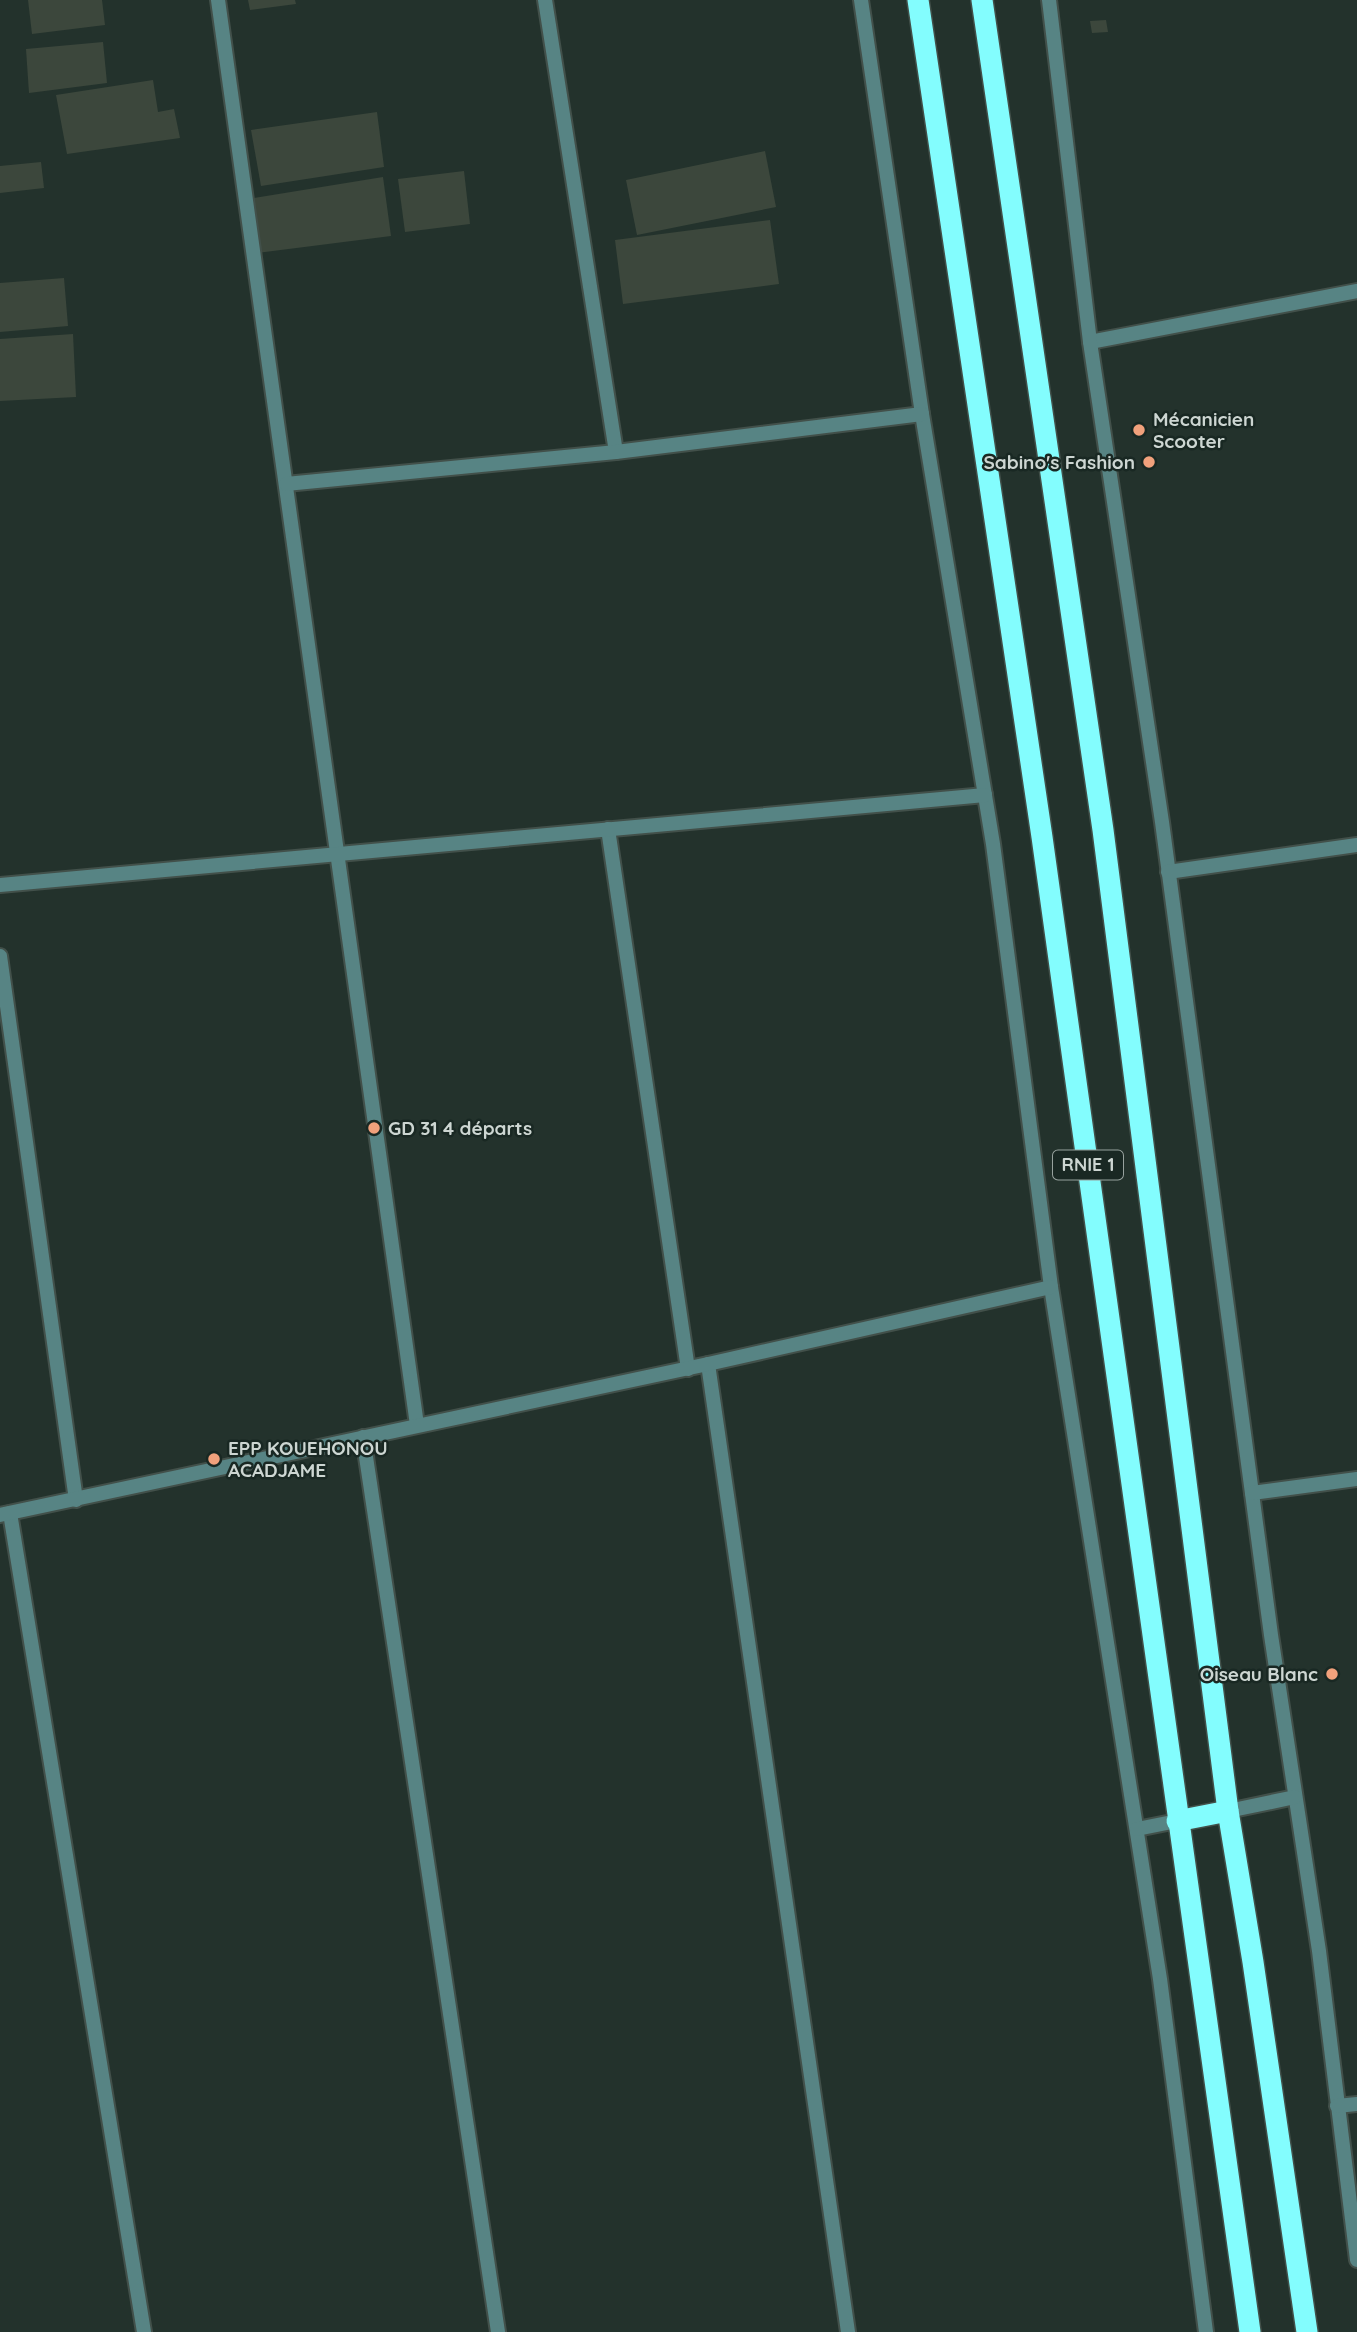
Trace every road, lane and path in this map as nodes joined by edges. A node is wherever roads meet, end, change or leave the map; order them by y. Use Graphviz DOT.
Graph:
graph roads {
  1 [pos="218,0"];
  2 [pos="545,0"];
  3 [pos="860,0"];
  4 [pos="918,0"];
  5 [pos="982,0"];
  6 [pos="1049,0"];
  7 [pos="1357,291"];
  8 [pos="1090,342"];
  9 [pos="922,414"];
  10 [pos="616,452"];
  11 [pos="286,484"];
  12 [pos="985,794"];
  13 [pos="608,829"];
  14 [pos="1357,845"];
  15 [pos="336,854"];
  16 [pos="1168,872"];
  17 [pos="0,885"];
  18 [pos="0,956"];
  19 [pos="1051,1287"];
  20 [pos="708,1364"];
  21 [pos="688,1369"];
  22 [pos="417,1425"];
  23 [pos="363,1437"];
  24 [pos="1357,1479"];
  25 [pos="1252,1493"];
  26 [pos="76,1500"];
  27 [pos="5,1514"];
  28 [pos="1295,1797"];
  29 [pos="1228,1811"];
  30 [pos="1178,1821"];
  31 [pos="1137,1829"];
  32 [pos="1357,2104"];
  33 [pos="1337,2106"];
  34 [pos="1357,2260"];
  35 [pos="144,2332"];
  36 [pos="498,2332"];
  37 [pos="848,2332"];
  38 [pos="1206,2332"];
  39 [pos="1250,2332"];
  40 [pos="1307,2332"];
  1 -- 11 [label="street"];
  2 -- 10 [label="street"];
  3 -- 9 [label="street"];
  4 -- 30 [label="highway, RNIE 1"];
  5 -- 29 [label="highway, RNIE 1"];
  6 -- 8 [label="street"];
  7 -- 8 [label="street"];
  8 -- 16 [label="street"];
  9 -- 10 [label="street"];
  9 -- 12 [label="street"];
  10 -- 11 [label="street"];
  11 -- 15 [label="street"];
  12 -- 13 [label="street"];
  12 -- 19 [label="street"];
  13 -- 15 [label="street"];
  13 -- 21 [label="street"];
  14 -- 16 [label="street"];
  15 -- 17 [label="street"];
  15 -- 22 [label="street"];
  16 -- 25 [label="street"];
  18 -- 26 [label="street"];
  19 -- 20 [label="street"];
  19 -- 31 [label="street"];
  20 -- 21 [label="street"];
  20 -- 37 [label="street"];
  21 -- 22 [label="street"];
  22 -- 23 [label="street"];
  23 -- 26 [label="street"];
  23 -- 36 [label="street"];
  24 -- 25 [label="street"];
  25 -- 28 [label="street"];
  26 -- 27 [label="street"];
  27 -- 35 [label="street"];
  28 -- 29 [label="street"];
  28 -- 33 [label="street"];
  29 -- 30 [label="highway"];
  29 -- 40 [label="highway, RNIE 1"];
  30 -- 31 [label="street"];
  30 -- 39 [label="highway, RNIE 1"];
  31 -- 38 [label="street"];
  32 -- 33 [label="street"];
  33 -- 34 [label="street"];
}
